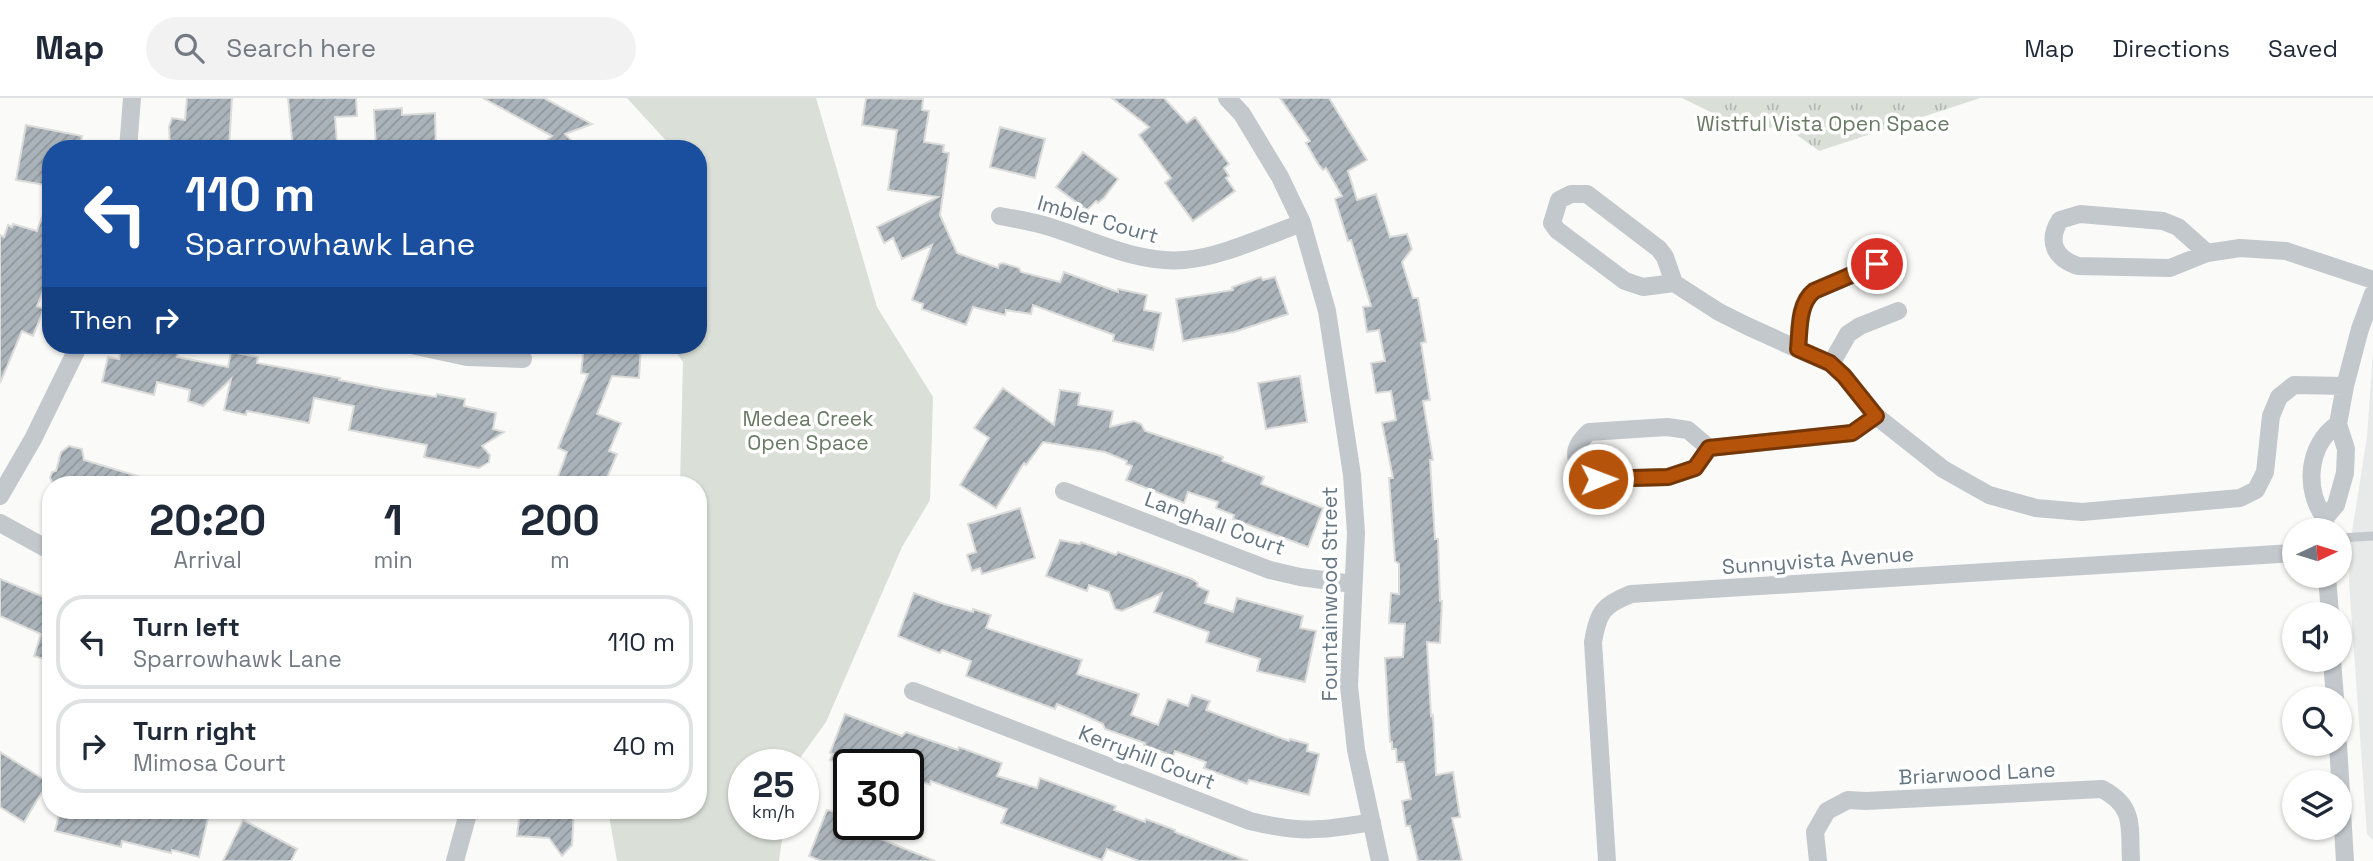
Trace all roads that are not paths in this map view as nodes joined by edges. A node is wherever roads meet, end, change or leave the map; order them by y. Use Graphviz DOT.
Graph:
graph roads {
  1 [pos="132,98"];
  2 [pos="1227,98"];
  3 [pos="129,140"];
  4 [pos="1000,216"];
  5 [pos="1303,223"];
  6 [pos="2207,253"];
  7 [pos="1877,264"];
  8 [pos="2373,280"];
  9 [pos="1674,283"];
  10 [pos="2373,295"];
  11 [pos="1898,311"];
  12 [pos="1798,349"];
  13 [pos="75,354"];
  14 [pos="453,354"];
  15 [pos="523,359"];
  16 [pos="1830,363"];
  17 [pos="2345,387"];
  18 [pos="1876,416"];
  19 [pos="2338,424"];
  20 [pos="1709,448"];
  21 [pos="1064,491"];
  22 [pos="0,496"];
  23 [pos="2322,518"];
  24 [pos="2328,518"];
  25 [pos="0,523"];
  26 [pos="2373,537"];
  27 [pos="2352,538"];
  28 [pos="42,546"];
  29 [pos="2282,554"];
  30 [pos="1353,584"];
  31 [pos="913,691"];
  32 [pos="2338,756"];
  33 [pos="466,819"];
  34 [pos="1372,822"];
  35 [pos="454,861"];
  36 [pos="1380,861"];
  37 [pos="1608,861"];
  38 [pos="1818,861"];
  39 [pos="2132,861"];
  40 [pos="2345,861"];
  1 -- 3 [label="street"];
  2 -- 5 [label="street, Fountainwood Street"];
  4 -- 5 [label="street, Imbler Court"];
  5 -- 30 [label="street, Fountainwood Street"];
  6 -- 6 [label="street"];
  6 -- 8 [label="street"];
  7 -- 12 [label="street"];
  9 -- 9 [label="street"];
  9 -- 12 [label="street"];
  10 -- 17 [label="street"];
  11 -- 16 [label="street"];
  12 -- 16 [label="street"];
  13 -- 22 [label="street"];
  14 -- 15 [label="street"];
  16 -- 18 [label="street"];
  17 -- 18 [label="street"];
  17 -- 19 [label="street"];
  18 -- 20 [label="street"];
  19 -- 23 [label="street"];
  19 -- 24 [label="street"];
  20 -- 20 [label="street"];
  21 -- 30 [label="street, Langhall Court"];
  25 -- 28 [label="street"];
  26 -- 27 [label="lane"];
  29 -- 37 [label="street, Sunnyvista Avenue"];
  30 -- 34 [label="street, Fountainwood Street"];
  31 -- 34 [label="street, Kerryhill Court"];
  32 -- 40 [label="street"];
  33 -- 35 [label="street"];
  34 -- 36 [label="street, Fountainwood Street"];
  38 -- 39 [label="street, Briarwood Lane"];
}
